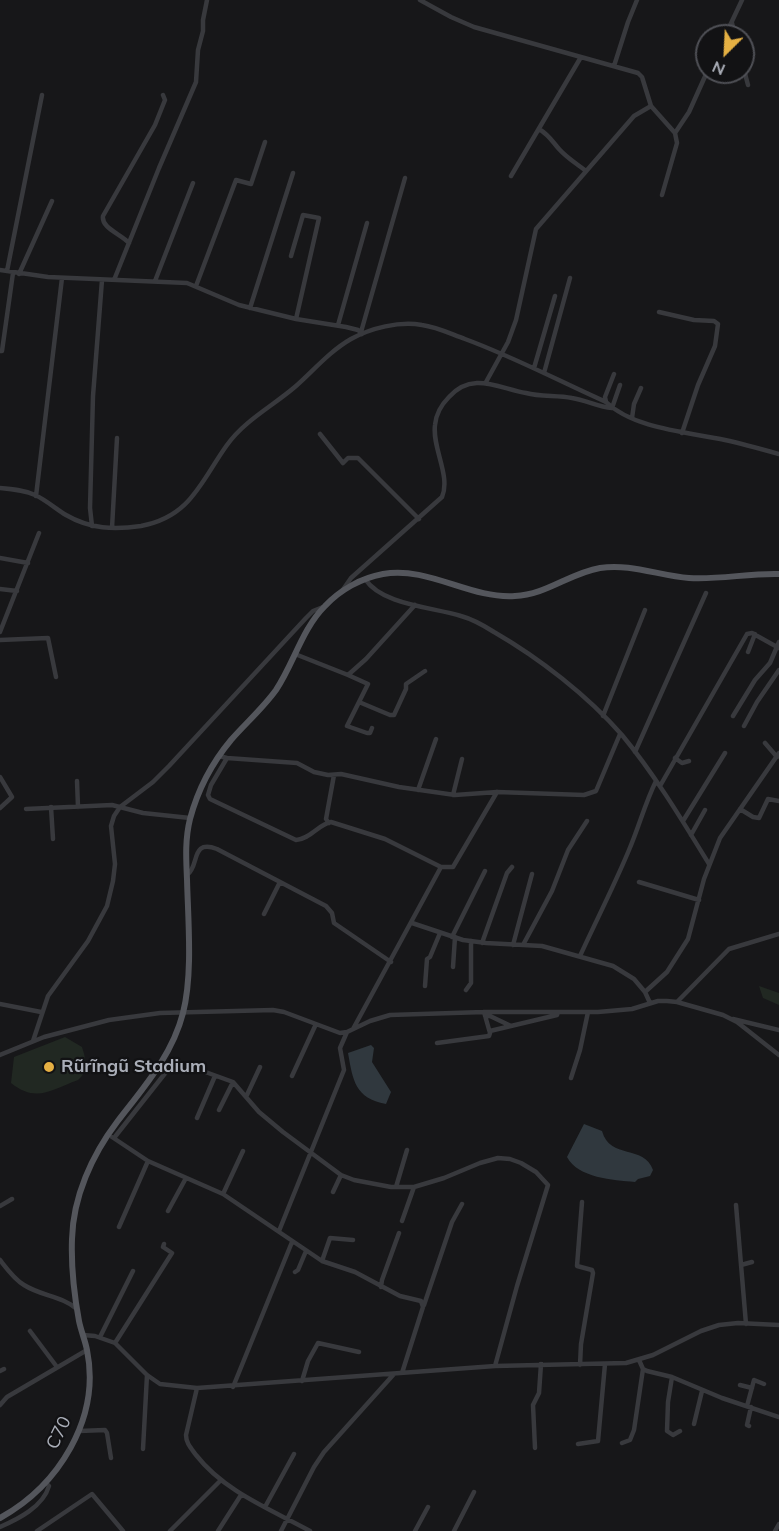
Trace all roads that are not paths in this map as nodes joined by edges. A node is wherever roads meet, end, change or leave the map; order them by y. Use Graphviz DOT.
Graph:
graph roads {
  1 [pos="207,0"];
  2 [pos="420,0"];
  3 [pos="637,0"];
  4 [pos="742,0"];
  5 [pos="732,22"];
  6 [pos="581,57"];
  7 [pos="614,66"];
  8 [pos="702,84"];
  9 [pos="42,95"];
  10 [pos="164,96"];
  11 [pos="651,106"];
  12 [pos="539,129"];
  13 [pos="675,133"];
  14 [pos="265,142"];
  15 [pos="586,171"];
  16 [pos="293,173"];
  17 [pos="511,176"];
  18 [pos="405,178"];
  19 [pos="193,183"];
  20 [pos="662,195"];
  21 [pos="52,201"];
  22 [pos="367,223"];
  23 [pos="129,243"];
  24 [pos="291,256"];
  25 [pos="0,270"];
  26 [pos="10,272"];
  27 [pos="19,274"];
  28 [pos="62,278"];
  29 [pos="570,278"];
  30 [pos="102,280"];
  31 [pos="114,280"];
  32 [pos="155,281"];
  33 [pos="196,286"];
  34 [pos="555,296"];
  35 [pos="250,308"];
  36 [pos="659,312"];
  37 [pos="296,319"];
  38 [pos="338,325"];
  39 [pos="3,329"];
  40 [pos="362,333"];
  41 [pos="0,351"];
  42 [pos="502,352"];
  43 [pos="534,368"];
  44 [pos="544,373"];
  45 [pos="614,374"];
  46 [pos="486,382"];
  47 [pos="620,385"];
  48 [pos="641,388"];
  49 [pos="606,402"];
  50 [pos="612,408"];
  51 [pos="632,418"];
  52 [pos="682,433"];
  53 [pos="320,434"];
  54 [pos="117,438"];
  55 [pos="779,454"];
  56 [pos="0,488"];
  57 [pos="36,496"];
  58 [pos="419,519"];
  59 [pos="92,526"];
  60 [pos="112,528"];
  61 [pos="39,533"];
  62 [pos="0,558"];
  63 [pos="28,563"];
  64 [pos="779,574"];
  65 [pos="365,579"];
  66 [pos="0,589"];
  67 [pos="17,591"];
  68 [pos="342,591"];
  69 [pos="706,593"];
  70 [pos="415,605"];
  71 [pos="323,607"];
  72 [pos="645,610"];
  73 [pos="0,632"];
  74 [pos="755,634"];
  75 [pos="0,640"];
  76 [pos="778,645"];
  77 [pos="748,652"];
  78 [pos="295,654"];
  79 [pos="425,670"];
  80 [pos="779,670"];
  81 [pos="348,675"];
  82 [pos="56,676"];
  83 [pos="359,702"];
  84 [pos="603,716"];
  85 [pos="733,716"];
  86 [pos="744,726"];
  87 [pos="372,728"];
  88 [pos="620,734"];
  89 [pos="436,739"];
  90 [pos="765,743"];
  91 [pos="635,752"];
  92 [pos="725,753"];
  93 [pos="778,755"];
  94 [pos="219,756"];
  95 [pos="227,758"];
  96 [pos="675,758"];
  97 [pos="462,759"];
  98 [pos="689,760"];
  99 [pos="334,775"];
  100 [pos="0,777"];
  101 [pos="77,781"];
  102 [pos="658,784"];
  103 [pos="418,790"];
  104 [pos="497,792"];
  105 [pos="453,795"];
  106 [pos="779,801"];
  107 [pos="51,807"];
  108 [pos="78,807"];
  109 [pos="120,807"];
  110 [pos="0,808"];
  111 [pos="26,809"];
  112 [pos="740,809"];
  113 [pos="705,810"];
  114 [pos="190,818"];
  115 [pos="586,821"];
  116 [pos="683,821"];
  117 [pos="329,823"];
  118 [pos="691,835"];
  119 [pos="52,839"];
  120 [pos="709,864"];
  121 [pos="441,867"];
  122 [pos="512,867"];
  123 [pos="485,870"];
  124 [pos="532,874"];
  125 [pos="186,875"];
  126 [pos="280,882"];
  127 [pos="639,882"];
  128 [pos="699,900"];
  129 [pos="264,915"];
  130 [pos="412,923"];
  131 [pos="440,933"];
  132 [pos="779,934"];
  133 [pos="454,937"];
  134 [pos="471,941"];
  135 [pos="482,943"];
  136 [pos="513,945"];
  137 [pos="523,945"];
  138 [pos="580,956"];
  139 [pos="391,962"];
  140 [pos="453,967"];
  141 [pos="425,986"];
  142 [pos="466,990"];
  143 [pos="645,992"];
  144 [pos="677,1002"];
  145 [pos="650,1003"];
  146 [pos="0,1004"];
  147 [pos="41,1012"];
  148 [pos="183,1012"];
  149 [pos="558,1012"];
  150 [pos="588,1012"];
  151 [pos="485,1014"];
  152 [pos="730,1018"];
  153 [pos="316,1024"];
  154 [pos="511,1026"];
  155 [pos="353,1029"];
  156 [pos="779,1030"];
  157 [pos="490,1031"];
  158 [pos="348,1032"];
  159 [pos="33,1041"];
  160 [pos="437,1043"];
  161 [pos="0,1055"];
  162 [pos="779,1055"];
  163 [pos="260,1067"];
  164 [pos="215,1076"];
  165 [pos="292,1076"];
  166 [pos="571,1078"];
  167 [pos="233,1083"];
  168 [pos="246,1097"];
  169 [pos="219,1110"];
  170 [pos="197,1118"];
  171 [pos="111,1137"];
  172 [pos="407,1150"];
  173 [pos="243,1151"];
  174 [pos="311,1152"];
  175 [pos="148,1161"];
  176 [pos="341,1175"];
  177 [pos="186,1178"];
  178 [pos="396,1187"];
  179 [pos="414,1187"];
  180 [pos="333,1192"];
  181 [pos="223,1194"];
  182 [pos="12,1199"];
  183 [pos="582,1202"];
  184 [pos="462,1204"];
  185 [pos="736,1205"];
  186 [pos="0,1206"];
  187 [pos="168,1211"];
  188 [pos="402,1221"];
  189 [pos="119,1227"];
  190 [pos="279,1231"];
  191 [pos="399,1233"];
  192 [pos="353,1240"];
  193 [pos="292,1242"];
  194 [pos="164,1244"];
  195 [pos="306,1251"];
  196 [pos="0,1260"];
  197 [pos="322,1261"];
  198 [pos="752,1262"];
  199 [pos="741,1264"];
  200 [pos="133,1271"];
  201 [pos="295,1272"];
  202 [pos="381,1287"];
  203 [pos="75,1297"];
  204 [pos="60,1299"];
  205 [pos="424,1305"];
  206 [pos="77,1308"];
  207 [pos="746,1324"];
  208 [pos="779,1325"];
  209 [pos="30,1331"];
  210 [pos="83,1335"];
  211 [pos="100,1337"];
  212 [pos="116,1343"];
  213 [pos="87,1350"];
  214 [pos="359,1352"];
  215 [pos="639,1360"];
  216 [pos="541,1364"];
  217 [pos="604,1364"];
  218 [pos="580,1365"];
  219 [pos="495,1366"];
  220 [pos="57,1367"];
  221 [pos="643,1369"];
  222 [pos="402,1373"];
  223 [pos="395,1374"];
  224 [pos="147,1375"];
  225 [pos="672,1377"];
  226 [pos="302,1381"];
  227 [pos="764,1384"];
  228 [pos="740,1385"];
  229 [pos="233,1387"];
  230 [pos="752,1388"];
  231 [pos="197,1389"];
  232 [pos="702,1390"];
  233 [pos="0,1393"];
  234 [pos="7,1397"];
  235 [pos="0,1405"];
  236 [pos="749,1407"];
  237 [pos="779,1417"];
  238 [pos="694,1424"];
  239 [pos="749,1426"];
  240 [pos="79,1431"];
  241 [pos="680,1431"];
  242 [pos="622,1443"];
  243 [pos="578,1444"];
  244 [pos="535,1448"];
  245 [pos="143,1449"];
  246 [pos="294,1454"];
  247 [pos="111,1458"];
  248 [pos="220,1481"];
  249 [pos="46,1483"];
  250 [pos="474,1492"];
  251 [pos="241,1495"];
  252 [pos="428,1506"];
  253 [pos="265,1507"];
  254 [pos="0,1518"];
  255 [pos="288,1519"];
  256 [pos="779,1524"];
  257 [pos="0,1527"];
  258 [pos="121,1530"];
  259 [pos="37,1531"];
  260 [pos="170,1531"];
  261 [pos="218,1531"];
  262 [pos="281,1531"];
  263 [pos="310,1531"];
  264 [pos="415,1531"];
  265 [pos="454,1531"];
  266 [pos="775,1531"];
  1 -- 23 [label="street"];
  2 -- 6 [label="street"];
  3 -- 7 [label="street"];
  4 -- 5 [label="street"];
  6 -- 7 [label="street"];
  6 -- 12 [label="street"];
  7 -- 11 [label="street"];
  8 -- 13 [label="street"];
  9 -- 26 [label="street"];
  10 -- 23 [label="street"];
  11 -- 13 [label="street"];
  11 -- 15 [label="street"];
  12 -- 15 [label="street"];
  12 -- 17 [label="street"];
  13 -- 20 [label="street"];
  14 -- 33 [label="street"];
  15 -- 42 [label="street"];
  16 -- 35 [label="street"];
  18 -- 40 [label="street"];
  19 -- 32 [label="street"];
  21 -- 27 [label="street"];
  22 -- 38 [label="street"];
  23 -- 31 [label="street"];
  24 -- 37 [label="street"];
  25 -- 26 [label="street"];
  26 -- 27 [label="street"];
  26 -- 39 [label="street"];
  27 -- 28 [label="street"];
  28 -- 30 [label="street"];
  28 -- 57 [label="street"];
  29 -- 44 [label="street"];
  30 -- 31 [label="street"];
  30 -- 59 [label="street"];
  31 -- 32 [label="street"];
  32 -- 33 [label="street"];
  33 -- 35 [label="street"];
  34 -- 43 [label="street"];
  35 -- 37 [label="street"];
  36 -- 52 [label="street"];
  37 -- 38 [label="street"];
  38 -- 40 [label="street"];
  39 -- 41 [label="street"];
  40 -- 42 [label="street"];
  40 -- 60 [label="street"];
  42 -- 43 [label="street"];
  42 -- 46 [label="street"];
  43 -- 44 [label="street"];
  44 -- 49 [label="street"];
  45 -- 49 [label="street"];
  46 -- 50 [label="street"];
  46 -- 58 [label="street"];
  47 -- 50 [label="street"];
  48 -- 51 [label="street"];
  49 -- 50 [label="street"];
  50 -- 51 [label="street"];
  51 -- 52 [label="street"];
  52 -- 55 [label="street"];
  53 -- 58 [label="street"];
  54 -- 60 [label="street"];
  56 -- 57 [label="street"];
  57 -- 59 [label="street"];
  58 -- 68 [label="street"];
  59 -- 60 [label="street"];
  61 -- 63 [label="street"];
  62 -- 63 [label="street"];
  63 -- 67 [label="street"];
  64 -- 65 [label="main road, C70"];
  65 -- 68 [label="main road, C70"];
  65 -- 70 [label="street"];
  66 -- 67 [label="street"];
  67 -- 73 [label="street"];
  68 -- 71 [label="main road, C70"];
  69 -- 91 [label="street"];
  70 -- 81 [label="street"];
  70 -- 84 [label="street"];
  71 -- 78 [label="main road, C70"];
  71 -- 109 [label="street"];
  72 -- 84 [label="street"];
  74 -- 76 [label="street"];
  74 -- 77 [label="street"];
  74 -- 96 [label="street"];
  75 -- 82 [label="street"];
  76 -- 85 [label="street"];
  78 -- 81 [label="street"];
  78 -- 94 [label="main road, C70"];
  79 -- 83 [label="street"];
  80 -- 86 [label="street"];
  81 -- 83 [label="street"];
  83 -- 87 [label="street"];
  84 -- 88 [label="street"];
  88 -- 91 [label="street"];
  88 -- 104 [label="street"];
  89 -- 103 [label="street"];
  90 -- 93 [label="street"];
  91 -- 102 [label="street"];
  92 -- 116 [label="street"];
  93 -- 112 [label="street"];
  94 -- 95 [label="street"];
  94 -- 114 [label="main road, C70"];
  95 -- 99 [label="street"];
  95 -- 117 [label="street"];
  96 -- 98 [label="street"];
  96 -- 102 [label="street"];
  97 -- 105 [label="street"];
  99 -- 103 [label="street"];
  99 -- 117 [label="street"];
  100 -- 110 [label="street"];
  101 -- 108 [label="street"];
  102 -- 116 [label="street"];
  102 -- 138 [label="street"];
  103 -- 105 [label="street"];
  104 -- 105 [label="street"];
  104 -- 121 [label="street"];
  106 -- 112 [label="street"];
  107 -- 108 [label="street"];
  107 -- 111 [label="street"];
  107 -- 119 [label="street"];
  108 -- 109 [label="street"];
  109 -- 114 [label="street"];
  109 -- 147 [label="street"];
  112 -- 120 [label="street"];
  113 -- 118 [label="street"];
  114 -- 125 [label="main road, C70"];
  115 -- 137 [label="street"];
  116 -- 118 [label="street"];
  117 -- 121 [label="street"];
  118 -- 120 [label="street"];
  120 -- 128 [label="street"];
  121 -- 130 [label="street"];
  122 -- 135 [label="street"];
  123 -- 133 [label="street"];
  124 -- 136 [label="street"];
  125 -- 126 [label="street"];
  125 -- 148 [label="main road, C70"];
  126 -- 129 [label="street"];
  126 -- 139 [label="street"];
  127 -- 128 [label="street"];
  128 -- 143 [label="street"];
  130 -- 131 [label="street"];
  130 -- 139 [label="street"];
  131 -- 133 [label="street"];
  131 -- 141 [label="street"];
  132 -- 144 [label="street"];
  133 -- 134 [label="street"];
  133 -- 140 [label="street"];
  134 -- 135 [label="street"];
  134 -- 142 [label="street"];
  135 -- 136 [label="street"];
  136 -- 137 [label="street"];
  137 -- 138 [label="street"];
  138 -- 143 [label="street"];
  139 -- 155 [label="street"];
  143 -- 145 [label="street"];
  144 -- 145 [label="street"];
  144 -- 152 [label="street"];
  145 -- 150 [label="street"];
  146 -- 147 [label="street"];
  147 -- 159 [label="street"];
  148 -- 153 [label="street"];
  148 -- 159 [label="street"];
  148 -- 171 [label="main road, C70"];
  149 -- 150 [label="street"];
  149 -- 151 [label="street"];
  149 -- 154 [label="street"];
  150 -- 166 [label="street"];
  151 -- 154 [label="street"];
  151 -- 155 [label="street"];
  151 -- 157 [label="street"];
  152 -- 156 [label="street"];
  152 -- 162 [label="street"];
  153 -- 158 [label="street"];
  153 -- 165 [label="street"];
  154 -- 157 [label="street"];
  155 -- 158 [label="street"];
  157 -- 160 [label="street"];
  158 -- 174 [label="street"];
  159 -- 161 [label="street"];
  163 -- 168 [label="street"];
  164 -- 167 [label="street"];
  164 -- 170 [label="street"];
  164 -- 171 [label="street"];
  167 -- 168 [label="street"];
  167 -- 169 [label="street"];
  168 -- 174 [label="street"];
  171 -- 175 [label="street"];
  171 -- 203 [label="main road, C70"];
  172 -- 178 [label="street"];
  173 -- 181 [label="street"];
  174 -- 176 [label="street"];
  174 -- 190 [label="street"];
  175 -- 177 [label="street"];
  175 -- 189 [label="street"];
  176 -- 178 [label="street"];
  176 -- 180 [label="street"];
  177 -- 181 [label="street"];
  177 -- 187 [label="street"];
  178 -- 179 [label="street"];
  179 -- 188 [label="street"];
  179 -- 219 [label="street"];
  181 -- 190 [label="street"];
  182 -- 186 [label="street"];
  183 -- 218 [label="street"];
  184 -- 205 [label="street"];
  185 -- 199 [label="street"];
  190 -- 193 [label="street"];
  191 -- 202 [label="street"];
  192 -- 197 [label="street"];
  193 -- 195 [label="street"];
  193 -- 229 [label="street"];
  194 -- 212 [label="street"];
  195 -- 197 [label="street"];
  195 -- 201 [label="street"];
  196 -- 204 [label="street"];
  197 -- 202 [label="street"];
  198 -- 199 [label="street"];
  199 -- 207 [label="street"];
  200 -- 211 [label="street"];
  202 -- 205 [label="street"];
  203 -- 204 [label="street"];
  203 -- 206 [label="main road, C70"];
  204 -- 206 [label="street"];
  205 -- 222 [label="street"];
  206 -- 210 [label="main road, C70"];
  207 -- 208 [label="street"];
  207 -- 215 [label="street"];
  209 -- 220 [label="street"];
  210 -- 211 [label="street"];
  210 -- 213 [label="main road, C70 / C70"];
  211 -- 212 [label="street"];
  212 -- 224 [label="street"];
  213 -- 220 [label="street"];
  213 -- 240 [label="main road, C70 / C70"];
  214 -- 226 [label="street"];
  215 -- 217 [label="street"];
  215 -- 221 [label="street"];
  216 -- 218 [label="street"];
  216 -- 219 [label="street"];
  216 -- 244 [label="street"];
  217 -- 218 [label="street"];
  217 -- 243 [label="street"];
  219 -- 222 [label="street"];
  220 -- 234 [label="street"];
  221 -- 225 [label="street"];
  221 -- 242 [label="street"];
  222 -- 223 [label="street"];
  223 -- 226 [label="street"];
  223 -- 255 [label="street"];
  224 -- 231 [label="street"];
  224 -- 245 [label="street"];
  225 -- 232 [label="street"];
  225 -- 241 [label="street"];
  226 -- 229 [label="street"];
  227 -- 230 [label="street"];
  228 -- 230 [label="street"];
  229 -- 231 [label="street"];
  230 -- 236 [label="street"];
  231 -- 248 [label="street"];
  232 -- 236 [label="street"];
  232 -- 238 [label="street"];
  233 -- 234 [label="street"];
  234 -- 235 [label="street"];
  236 -- 237 [label="street"];
  236 -- 239 [label="street"];
  240 -- 247 [label="street"];
  240 -- 249 [label="main road, C70 / C70"];
  246 -- 253 [label="street"];
  248 -- 251 [label="street"];
  248 -- 260 [label="street"];
  249 -- 254 [label="main road, C70 / C70"];
  249 -- 257 [label="street"];
  250 -- 265 [label="street"];
  251 -- 253 [label="street"];
  251 -- 261 [label="street"];
  252 -- 264 [label="street"];
  253 -- 255 [label="street"];
  255 -- 262 [label="street"];
  255 -- 263 [label="street"];
  256 -- 266 [label="street"];
  258 -- 259 [label="street"];
}
